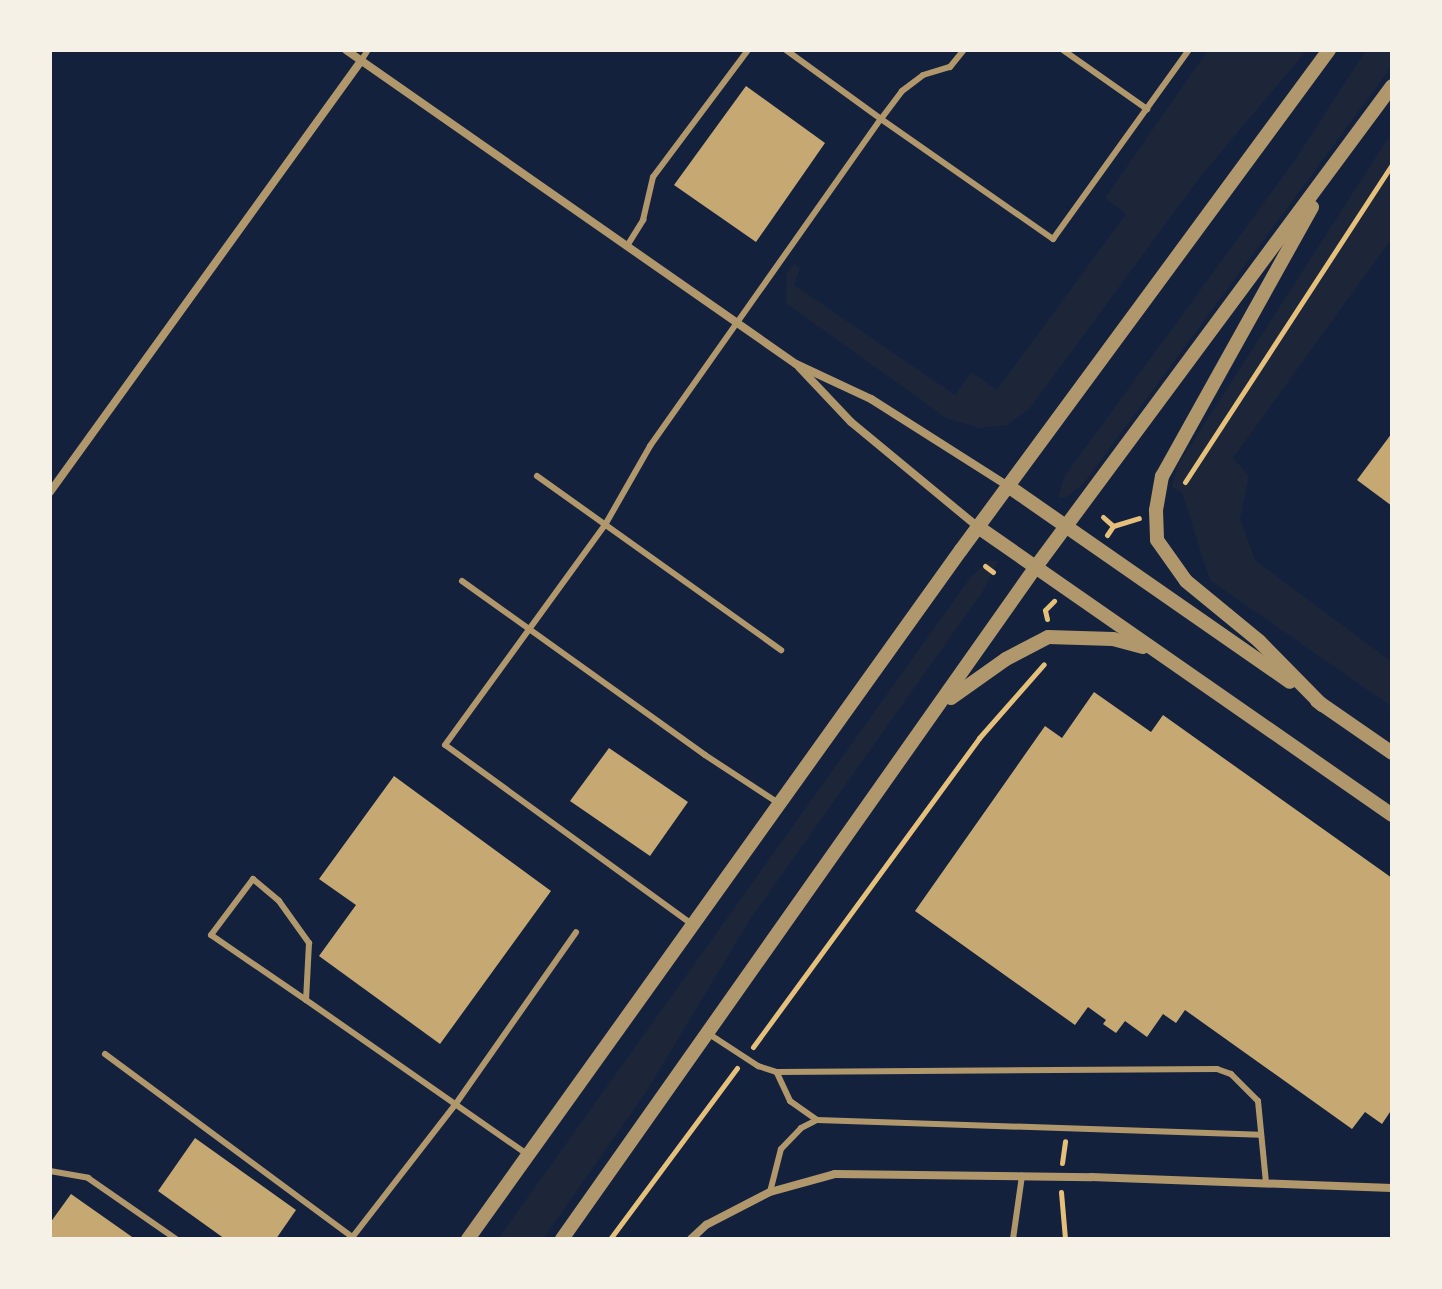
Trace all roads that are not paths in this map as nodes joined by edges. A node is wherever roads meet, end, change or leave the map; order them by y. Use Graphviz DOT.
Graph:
graph roads {
  1 [pos="346,50"];
  2 [pos="368,50"];
  3 [pos="748,50"];
  4 [pos="786,50"];
  5 [pos="964,50"];
  6 [pos="1063,50"];
  7 [pos="1189,50"];
  8 [pos="1329,50"];
  9 [pos="361,61"];
  10 [pos="1392,86"];
  11 [pos="1147,109"];
  12 [pos="881,119"];
  13 [pos="1336,163"];
  14 [pos="627,246"];
  15 [pos="737,322"];
  16 [pos="796,364"];
  17 [pos="537,476"];
  18 [pos="1008,486"];
  19 [pos="50,492"];
  20 [pos="605,525"];
  21 [pos="978,527"];
  22 [pos="1065,527"];
  23 [pos="1035,568"];
  24 [pos="462,581"];
  25 [pos="528,631"];
  26 [pos="781,650"];
  27 [pos="1152,650"];
  28 [pos="944,702"];
  29 [pos="1322,705"];
  30 [pos="1392,753"];
  31 [pos="780,804"];
  32 [pos="1392,815"];
  33 [pos="693,925"];
  34 [pos="576,932"];
  35 [pos="306,1000"];
  36 [pos="709,1033"];
  37 [pos="105,1054"];
  38 [pos="777,1072"];
  39 [pos="455,1105"];
  40 [pos="817,1120"];
  41 [pos="1260,1135"];
  42 [pos="528,1155"];
  43 [pos="50,1171"];
  44 [pos="1022,1176"];
  45 [pos="1266,1182"];
  46 [pos="1392,1188"];
  47 [pos="770,1192"];
  48 [pos="351,1238"];
  49 [pos="176,1239"];
  50 [pos="468,1239"];
  51 [pos="562,1239"];
  52 [pos="691,1239"];
  53 [pos="1013,1239"];
  1 -- 9 [label="street"];
  2 -- 9 [label="lane"];
  3 -- 14 [label="lane"];
  4 -- 12 [label="lane"];
  5 -- 12 [label="lane"];
  6 -- 11 [label="lane"];
  7 -- 11 [label="lane"];
  8 -- 18 [label="street"];
  9 -- 14 [label="street"];
  9 -- 19 [label="street"];
  10 -- 13 [label="street"];
  11 -- 12 [label="lane"];
  12 -- 15 [label="lane"];
  13 -- 22 [label="street"];
  13 -- 29 [label="street"];
  14 -- 15 [label="street"];
  15 -- 16 [label="street"];
  15 -- 20 [label="lane"];
  16 -- 18 [label="street"];
  16 -- 21 [label="street"];
  17 -- 20 [label="lane"];
  18 -- 21 [label="street"];
  18 -- 22 [label="street"];
  20 -- 25 [label="lane"];
  20 -- 26 [label="lane"];
  21 -- 23 [label="street"];
  21 -- 31 [label="street"];
  22 -- 23 [label="street"];
  22 -- 29 [label="street"];
  23 -- 27 [label="street"];
  23 -- 28 [label="street"];
  24 -- 25 [label="lane"];
  25 -- 31 [label="lane"];
  25 -- 33 [label="lane"];
  27 -- 28 [label="street"];
  27 -- 32 [label="street"];
  28 -- 36 [label="street"];
  29 -- 30 [label="street"];
  31 -- 33 [label="street"];
  33 -- 42 [label="street"];
  34 -- 39 [label="lane"];
  35 -- 35 [label="lane"];
  35 -- 39 [label="lane"];
  36 -- 38 [label="lane"];
  36 -- 51 [label="street"];
  37 -- 48 [label="lane"];
  38 -- 40 [label="lane"];
  38 -- 41 [label="lane"];
  39 -- 42 [label="lane"];
  39 -- 48 [label="lane"];
  40 -- 41 [label="lane"];
  40 -- 47 [label="lane"];
  41 -- 45 [label="lane"];
  42 -- 50 [label="street"];
  43 -- 49 [label="lane"];
  44 -- 45 [label="street"];
  44 -- 47 [label="street"];
  44 -- 53 [label="lane"];
  45 -- 46 [label="street"];
  47 -- 52 [label="street"];
}
